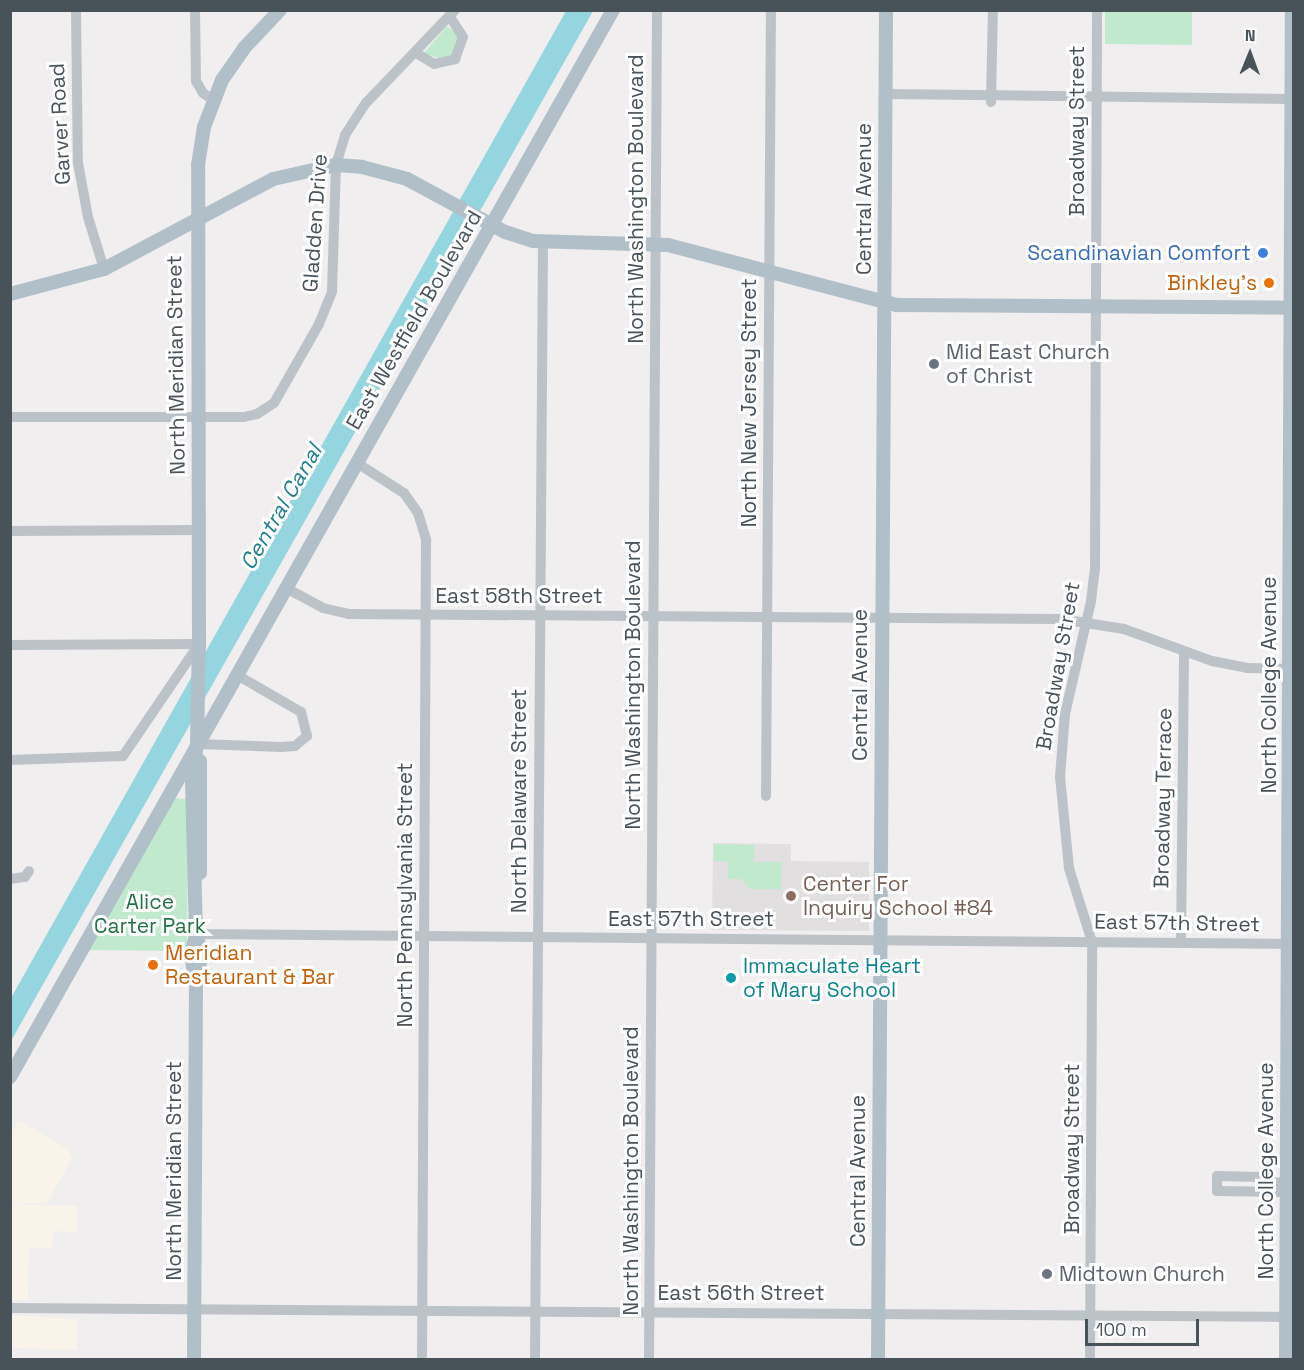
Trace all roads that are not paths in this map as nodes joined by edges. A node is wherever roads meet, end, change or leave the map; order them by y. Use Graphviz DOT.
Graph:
graph roads {
  1 [pos="76,10"];
  2 [pos="195,10"];
  3 [pos="280,10"];
  4 [pos="613,10"];
  5 [pos="657,10"];
  6 [pos="771,10"];
  7 [pos="886,10"];
  8 [pos="993,10"];
  9 [pos="1097,10"];
  10 [pos="1292,10"];
  11 [pos="453,14"];
  12 [pos="416,53"];
  13 [pos="886,94"];
  14 [pos="1096,97"];
  15 [pos="992,99"];
  16 [pos="1292,99"];
  17 [pos="213,100"];
  18 [pos="336,165"];
  19 [pos="196,222"];
  20 [pos="492,226"];
  21 [pos="543,243"];
  22 [pos="656,243"];
  23 [pos="104,269"];
  24 [pos="770,272"];
  25 [pos="10,294"];
  26 [pos="884,302"];
  27 [pos="1095,306"];
  28 [pos="1292,308"];
  29 [pos="198,416"];
  30 [pos="10,417"];
  31 [pos="357,463"];
  32 [pos="198,530"];
  33 [pos="10,531"];
  34 [pos="286,588"];
  35 [pos="426,615"];
  36 [pos="540,616"];
  37 [pos="653,617"];
  38 [pos="768,618"];
  39 [pos="881,618"];
  40 [pos="1086,621"];
  41 [pos="10,645"];
  42 [pos="198,651"];
  43 [pos="1184,653"];
  44 [pos="1290,669"];
  45 [pos="237,675"];
  46 [pos="197,744"];
  47 [pos="10,760"];
  48 [pos="172,792"];
  49 [pos="192,796"];
  50 [pos="766,796"];
  51 [pos="29,871"];
  52 [pos="10,879"];
  53 [pos="196,894"];
  54 [pos="196,935"];
  55 [pos="424,936"];
  56 [pos="538,937"];
  57 [pos="651,938"];
  58 [pos="880,940"];
  59 [pos="1092,942"];
  60 [pos="1181,943"];
  61 [pos="1290,944"];
  62 [pos="10,1077"];
  63 [pos="1268,1187"];
  64 [pos="1287,1187"];
  65 [pos="10,1308"];
  66 [pos="195,1309"];
  67 [pos="423,1311"];
  68 [pos="535,1312"];
  69 [pos="649,1312"];
  70 [pos="878,1314"];
  71 [pos="1090,1314"];
  72 [pos="1287,1317"];
  73 [pos="194,1359"];
  74 [pos="422,1359"];
  75 [pos="535,1359"];
  76 [pos="649,1359"];
  77 [pos="878,1359"];
  78 [pos="1090,1359"];
  79 [pos="1286,1359"];
  1 -- 23 [label="street, Garver Road"];
  2 -- 17 [label="street"];
  3 -- 17 [label="main road, North Meridian Street"];
  4 -- 20 [label="main road, East Westfield Boulevard"];
  5 -- 22 [label="street, North Washington Boulevard"];
  6 -- 24 [label="street, North New Jersey Street"];
  7 -- 13 [label="main road, Central Avenue"];
  8 -- 15 [label="street"];
  9 -- 14 [label="street, Broadway Street"];
  10 -- 16 [label="main road, North College Avenue"];
  11 -- 12 [label="street, Gladden Drive"];
  11 -- 12 [label="street, Gladden Drive"];
  12 -- 18 [label="street, Gladden Drive"];
  13 -- 15 [label="street"];
  13 -- 26 [label="main road, Central Avenue"];
  14 -- 15 [label="street"];
  14 -- 16 [label="street"];
  14 -- 27 [label="street, Broadway Street"];
  16 -- 28 [label="main road, North College Avenue"];
  17 -- 19 [label="main road, North Meridian Street"];
  18 -- 19 [label="main road"];
  18 -- 20 [label="main road"];
  18 -- 29 [label="street, Gladden Drive"];
  19 -- 23 [label="main road"];
  19 -- 29 [label="main road, North Meridian Street"];
  20 -- 21 [label="main road"];
  20 -- 31 [label="main road, East Westfield Boulevard"];
  21 -- 22 [label="main road"];
  21 -- 36 [label="street, North Delaware Street"];
  22 -- 24 [label="main road"];
  22 -- 37 [label="street, North Washington Boulevard"];
  23 -- 25 [label="main road"];
  24 -- 26 [label="main road"];
  24 -- 38 [label="street, North New Jersey Street"];
  26 -- 27 [label="main road"];
  26 -- 39 [label="main road, Central Avenue"];
  27 -- 28 [label="main road"];
  27 -- 40 [label="street, Broadway Street"];
  28 -- 44 [label="main road, North College Avenue"];
  29 -- 30 [label="street, Gladden Drive"];
  29 -- 32 [label="main road, North Meridian Street"];
  31 -- 34 [label="main road, East Westfield Boulevard"];
  31 -- 35 [label="street, North Pennsylvania Street"];
  32 -- 33 [label="street"];
  32 -- 42 [label="main road, North Meridian Street"];
  34 -- 35 [label="street, East 58th Street"];
  34 -- 45 [label="main road, East Westfield Boulevard"];
  35 -- 36 [label="street, East 58th Street"];
  35 -- 55 [label="street, North Pennsylvania Street"];
  36 -- 37 [label="street, East 58th Street"];
  36 -- 56 [label="street, North Delaware Street"];
  37 -- 38 [label="street, East 58th Street"];
  37 -- 57 [label="street, North Washington Boulevard"];
  38 -- 39 [label="street, East 58th Street"];
  38 -- 50 [label="street, North New Jersey Street"];
  39 -- 40 [label="street, East 58th Street"];
  39 -- 58 [label="main road, Central Avenue"];
  40 -- 43 [label="street, East 58th Street"];
  40 -- 59 [label="street, Broadway Street"];
  41 -- 42 [label="street"];
  42 -- 46 [label="main road, North Meridian Street"];
  42 -- 47 [label="street"];
  43 -- 44 [label="street, East 58th Street"];
  43 -- 60 [label="street, Broadway Terrace"];
  44 -- 61 [label="main road, North College Avenue"];
  45 -- 46 [label="main road, East Westfield Boulevard"];
  45 -- 46 [label="street"];
  46 -- 48 [label="main road, East Westfield Boulevard"];
  46 -- 49 [label="main road, North Meridian Street"];
  46 -- 53 [label="main road, North Meridian Street"];
  48 -- 49 [label="main road"];
  48 -- 62 [label="main road, East Westfield Boulevard"];
  49 -- 53 [label="main road, North Meridian Street"];
  51 -- 52 [label="street"];
  53 -- 54 [label="main road, North Meridian Street"];
  54 -- 55 [label="street, East 57th Street"];
  54 -- 66 [label="main road, North Meridian Street"];
  55 -- 56 [label="street, East 57th Street"];
  55 -- 67 [label="street, North Pennsylvania Street"];
  56 -- 57 [label="street, East 57th Street"];
  56 -- 68 [label="street, North Delaware Street"];
  57 -- 58 [label="street, East 57th Street"];
  57 -- 69 [label="street, North Washington Boulevard"];
  58 -- 59 [label="street, East 57th Street"];
  58 -- 70 [label="main road, Central Avenue"];
  59 -- 60 [label="street, East 57th Street"];
  59 -- 71 [label="street, Broadway Street"];
  60 -- 61 [label="street, East 57th Street"];
  61 -- 64 [label="main road, North College Avenue"];
  63 -- 64 [label="street"];
  64 -- 72 [label="main road, North College Avenue"];
  65 -- 66 [label="street, East 56th Street"];
  66 -- 67 [label="street, East 56th Street"];
  66 -- 73 [label="main road, North Meridian Street"];
  67 -- 68 [label="street, East 56th Street"];
  67 -- 74 [label="street, North Pennsylvania Street"];
  68 -- 69 [label="street, East 56th Street"];
  68 -- 75 [label="street, North Delaware Street"];
  69 -- 70 [label="street, East 56th Street"];
  69 -- 76 [label="street, North Washington Boulevard"];
  70 -- 71 [label="street, East 56th Street"];
  70 -- 77 [label="main road, Central Avenue"];
  71 -- 72 [label="street, East 56th Street"];
  71 -- 78 [label="street, Broadway Street"];
  72 -- 79 [label="main road, North College Avenue"];
}
